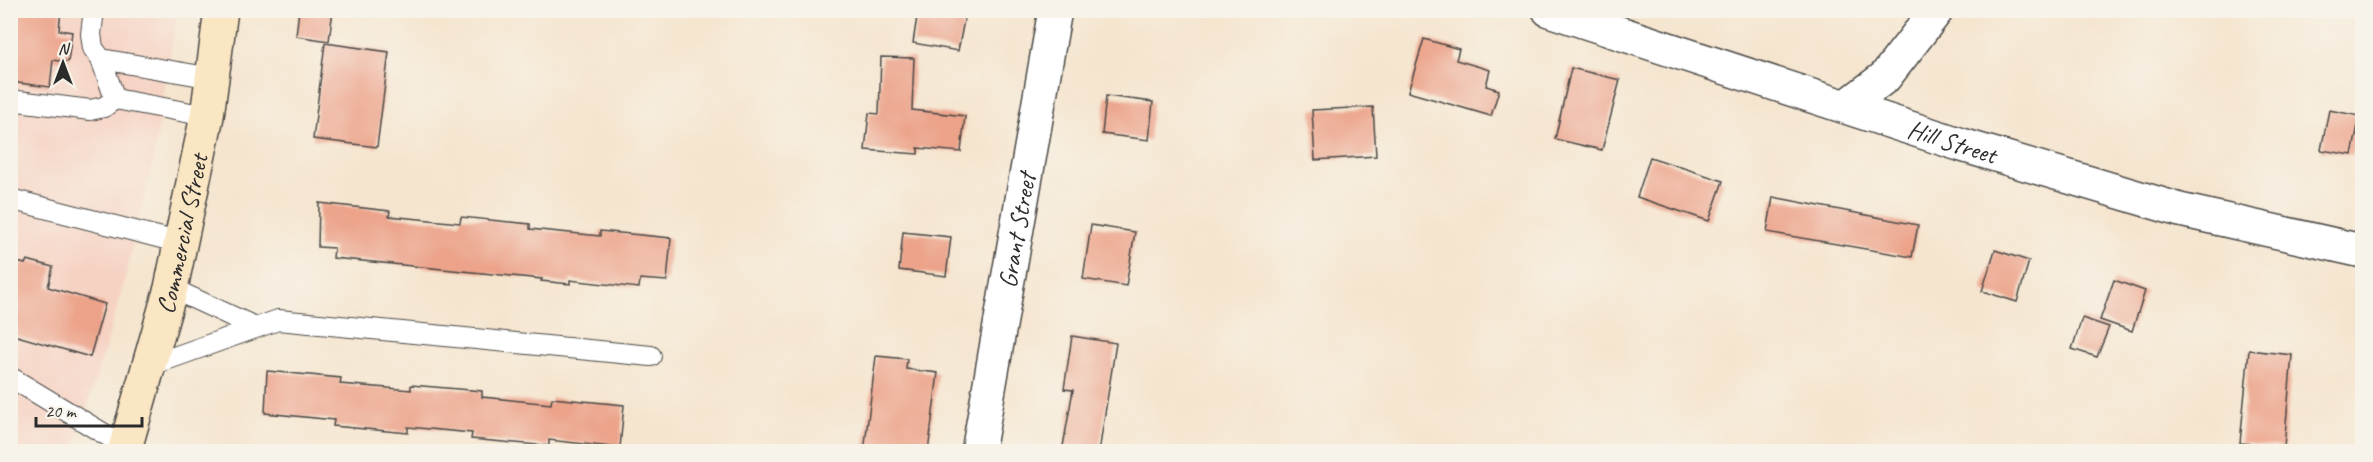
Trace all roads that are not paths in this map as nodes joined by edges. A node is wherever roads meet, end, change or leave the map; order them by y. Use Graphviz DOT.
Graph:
graph roads {
  1 [pos="94,10"];
  2 [pos="221,10"];
  3 [pos="1055,10"];
  4 [pos="1549,10"];
  5 [pos="1937,10"];
  6 [pos="101,59"];
  7 [pos="213,78"];
  8 [pos="115,99"];
  9 [pos="10,100"];
  10 [pos="1847,106"];
  11 [pos="207,116"];
  12 [pos="10,199"];
  13 [pos="181,243"];
  14 [pos="2362,251"];
  15 [pos="171,288"];
  16 [pos="255,327"];
  17 [pos="651,356"];
  18 [pos="149,366"];
  19 [pos="10,377"];
  20 [pos="125,449"];
  21 [pos="978,452"];
  1 -- 6 [label="lane"];
  2 -- 7 [label="main road, Commercial Street"];
  3 -- 21 [label="street, Grant Street"];
  4 -- 10 [label="street, Hill Street"];
  5 -- 10 [label="street"];
  6 -- 7 [label="lane"];
  6 -- 8 [label="lane"];
  7 -- 11 [label="main road, Commercial Street"];
  8 -- 9 [label="lane"];
  8 -- 11 [label="lane"];
  10 -- 14 [label="street, Hill Street"];
  11 -- 13 [label="main road, Commercial Street"];
  12 -- 13 [label="lane"];
  13 -- 15 [label="main road, Commercial Street"];
  15 -- 16 [label="lane"];
  15 -- 18 [label="main road, Commercial Street"];
  16 -- 17 [label="lane"];
  16 -- 18 [label="lane"];
  18 -- 20 [label="main road, Commercial Street"];
  19 -- 20 [label="lane"];
}
